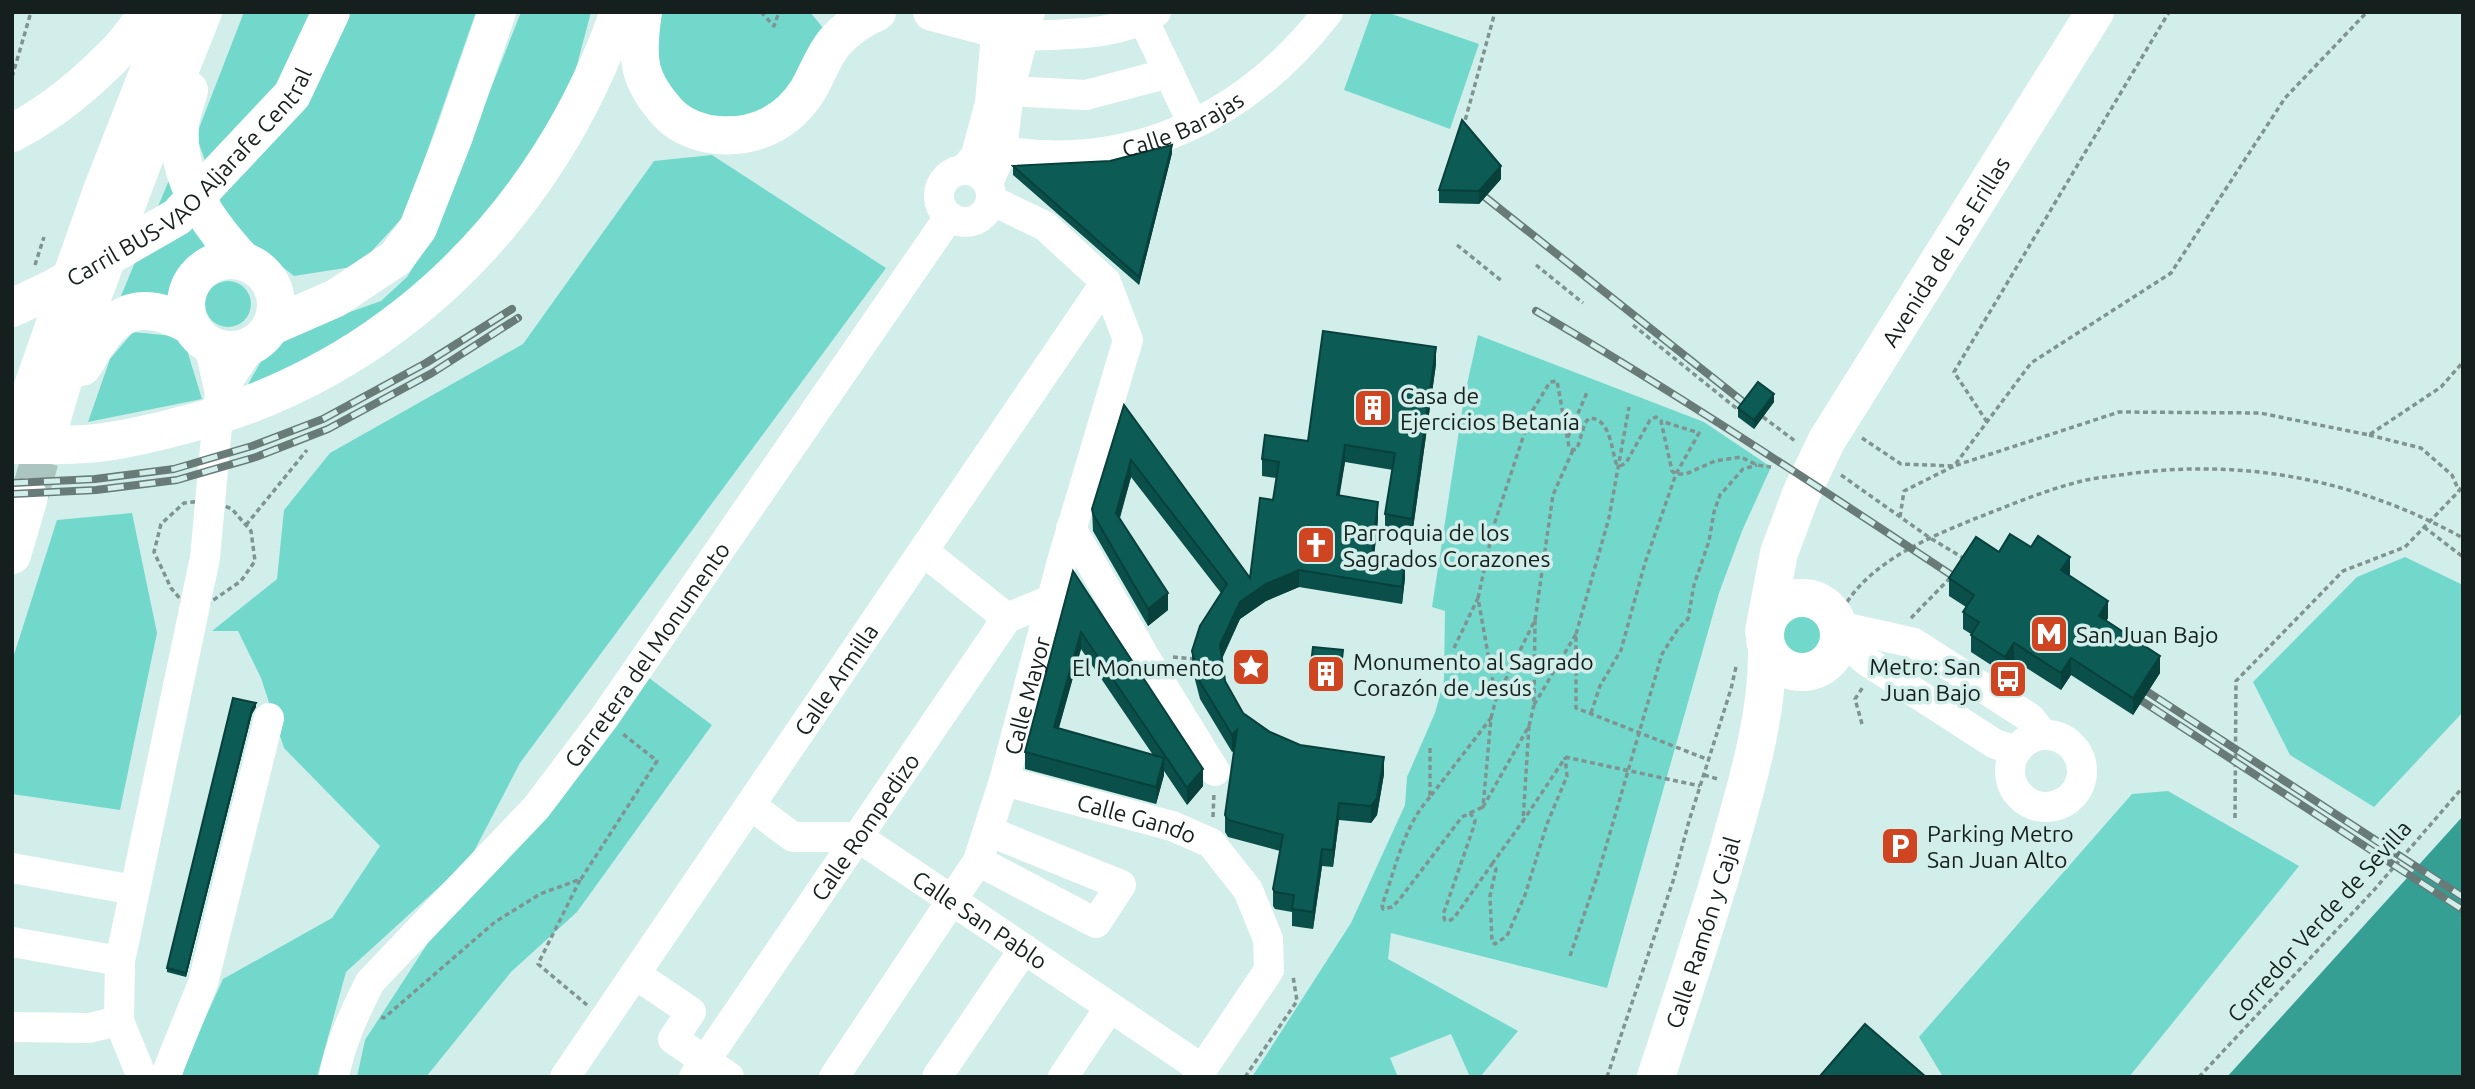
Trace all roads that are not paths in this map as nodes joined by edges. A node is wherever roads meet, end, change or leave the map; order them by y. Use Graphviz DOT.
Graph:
graph roads {
  1 [pos="149,12"];
  2 [pos="331,12"];
  3 [pos="497,12"];
  4 [pos="643,12"];
  5 [pos="877,12"];
  6 [pos="932,12"];
  7 [pos="1328,12"];
  8 [pos="2095,12"];
  9 [pos="1150,16"];
  10 [pos="189,20"];
  11 [pos="1019,23"];
  12 [pos="610,24"];
  13 [pos="1169,73"];
  14 [pos="1009,91"];
  15 [pos="1193,124"];
  16 [pos="12,133"];
  17 [pos="1002,151"];
  18 [pos="981,184"];
  19 [pos="949,218"];
  20 [pos="256,271"];
  21 [pos="1106,282"];
  22 [pos="337,298"];
  23 [pos="12,308"];
  24 [pos="200,336"];
  25 [pos="262,336"];
  26 [pos="220,393"];
  27 [pos="36,420"];
  28 [pos="1801,494"];
  29 [pos="29,497"];
  30 [pos="1071,528"];
  31 [pos="923,551"];
  32 [pos="12,555"];
  33 [pos="1051,600"];
  34 [pos="1007,618"];
  35 [pos="1839,639"];
  36 [pos="1756,648"];
  37 [pos="269,718"];
  38 [pos="1215,771"];
  39 [pos="1004,781"];
  40 [pos="1747,787"];
  41 [pos="750,805"];
  42 [pos="988,831"];
  43 [pos="858,837"];
  44 [pos="978,861"];
  45 [pos="12,868"];
  46 [pos="134,890"];
  47 [pos="953,901"];
  48 [pos="12,942"];
  49 [pos="1024,949"];
  50 [pos="120,961"];
  51 [pos="635,974"];
  52 [pos="1110,1007"];
  53 [pos="120,1021"];
  54 [pos="12,1027"];
  55 [pos="709,1071"];
  56 [pos="1199,1073"];
  57 [pos="142,1077"];
  58 [pos="165,1077"];
  59 [pos="334,1077"];
  60 [pos="565,1077"];
  61 [pos="834,1077"];
  62 [pos="937,1077"];
  63 [pos="1063,1077"];
  64 [pos="1656,1077"];
  1 -- 16 [label="main road"];
  2 -- 23 [label="main road, Carril BUS-VAO Aljarafe Central"];
  3 -- 22 [label="main road"];
  4 -- 5 [label="main road"];
  6 -- 11 [label="main road"];
  7 -- 15 [label="street, Calle Barajas"];
  8 -- 28 [label="main road, Avenida de Las Erillas"];
  9 -- 11 [label="street"];
  9 -- 13 [label="street"];
  10 -- 20 [label="main road"];
  10 -- 27 [label="main road"];
  10 -- 27 [label="main road"];
  11 -- 14 [label="street"];
  11 -- 18 [label="street"];
  12 -- 27 [label="main road"];
  13 -- 14 [label="street"];
  13 -- 15 [label="street"];
  14 -- 17 [label="street"];
  15 -- 17 [label="street, Calle Barajas"];
  17 -- 18 [label="street"];
  18 -- 19 [label="street"];
  18 -- 19 [label="street"];
  18 -- 21 [label="street"];
  19 -- 59 [label="street, Carretera del Monumento"];
  20 -- 22 [label="main road"];
  20 -- 24 [label="main road"];
  20 -- 25 [label="main road"];
  21 -- 30 [label="street, Calle Mayor"];
  21 -- 31 [label="street, Calle Armilla"];
  22 -- 25 [label="main road"];
  24 -- 25 [label="main road"];
  24 -- 26 [label="street"];
  24 -- 27 [label="main road"];
  25 -- 26 [label="street"];
  26 -- 46 [label="street"];
  28 -- 35 [label="main road, Avenida de Las Erillas"];
  28 -- 36 [label="main road, Avenida de Las Erillas"];
  29 -- 32 [label="main road"];
  30 -- 33 [label="street, Calle Mayor"];
  30 -- 38 [label="street"];
  31 -- 34 [label="street"];
  31 -- 41 [label="street, Calle Armilla"];
  33 -- 34 [label="street"];
  33 -- 39 [label="street, Calle Mayor"];
  34 -- 43 [label="street, Calle Rompedizo"];
  35 -- 35 [label="street"];
  35 -- 36 [label="main road"];
  35 -- 36 [label="main road"];
  35 -- 40 [label="main road, Calle Ramón y Cajal"];
  36 -- 40 [label="main road, Calle Ramón y Cajal"];
  37 -- 58 [label="street"];
  39 -- 42 [label="street, Calle Mayor"];
  39 -- 56 [label="street, Calle Gando"];
  40 -- 64 [label="main road, Calle Ramón y Cajal"];
  41 -- 43 [label="street"];
  41 -- 51 [label="street, Calle Armilla"];
  42 -- 44 [label="street, Calle Mayor"];
  42 -- 44 [label="street"];
  43 -- 47 [label="street, Calle San Pablo"];
  43 -- 55 [label="street, Calle Rompedizo"];
  44 -- 47 [label="street, Calle Mayor"];
  45 -- 46 [label="street"];
  46 -- 50 [label="street"];
  47 -- 49 [label="street, Calle San Pablo"];
  47 -- 61 [label="street, Calle Mayor"];
  48 -- 50 [label="street"];
  49 -- 52 [label="street, Calle San Pablo"];
  49 -- 62 [label="street"];
  50 -- 53 [label="street"];
  51 -- 55 [label="street"];
  51 -- 60 [label="street, Calle Armilla"];
  52 -- 56 [label="street, Calle San Pablo"];
  52 -- 63 [label="street"];
  53 -- 54 [label="street"];
  53 -- 57 [label="street"];
}
